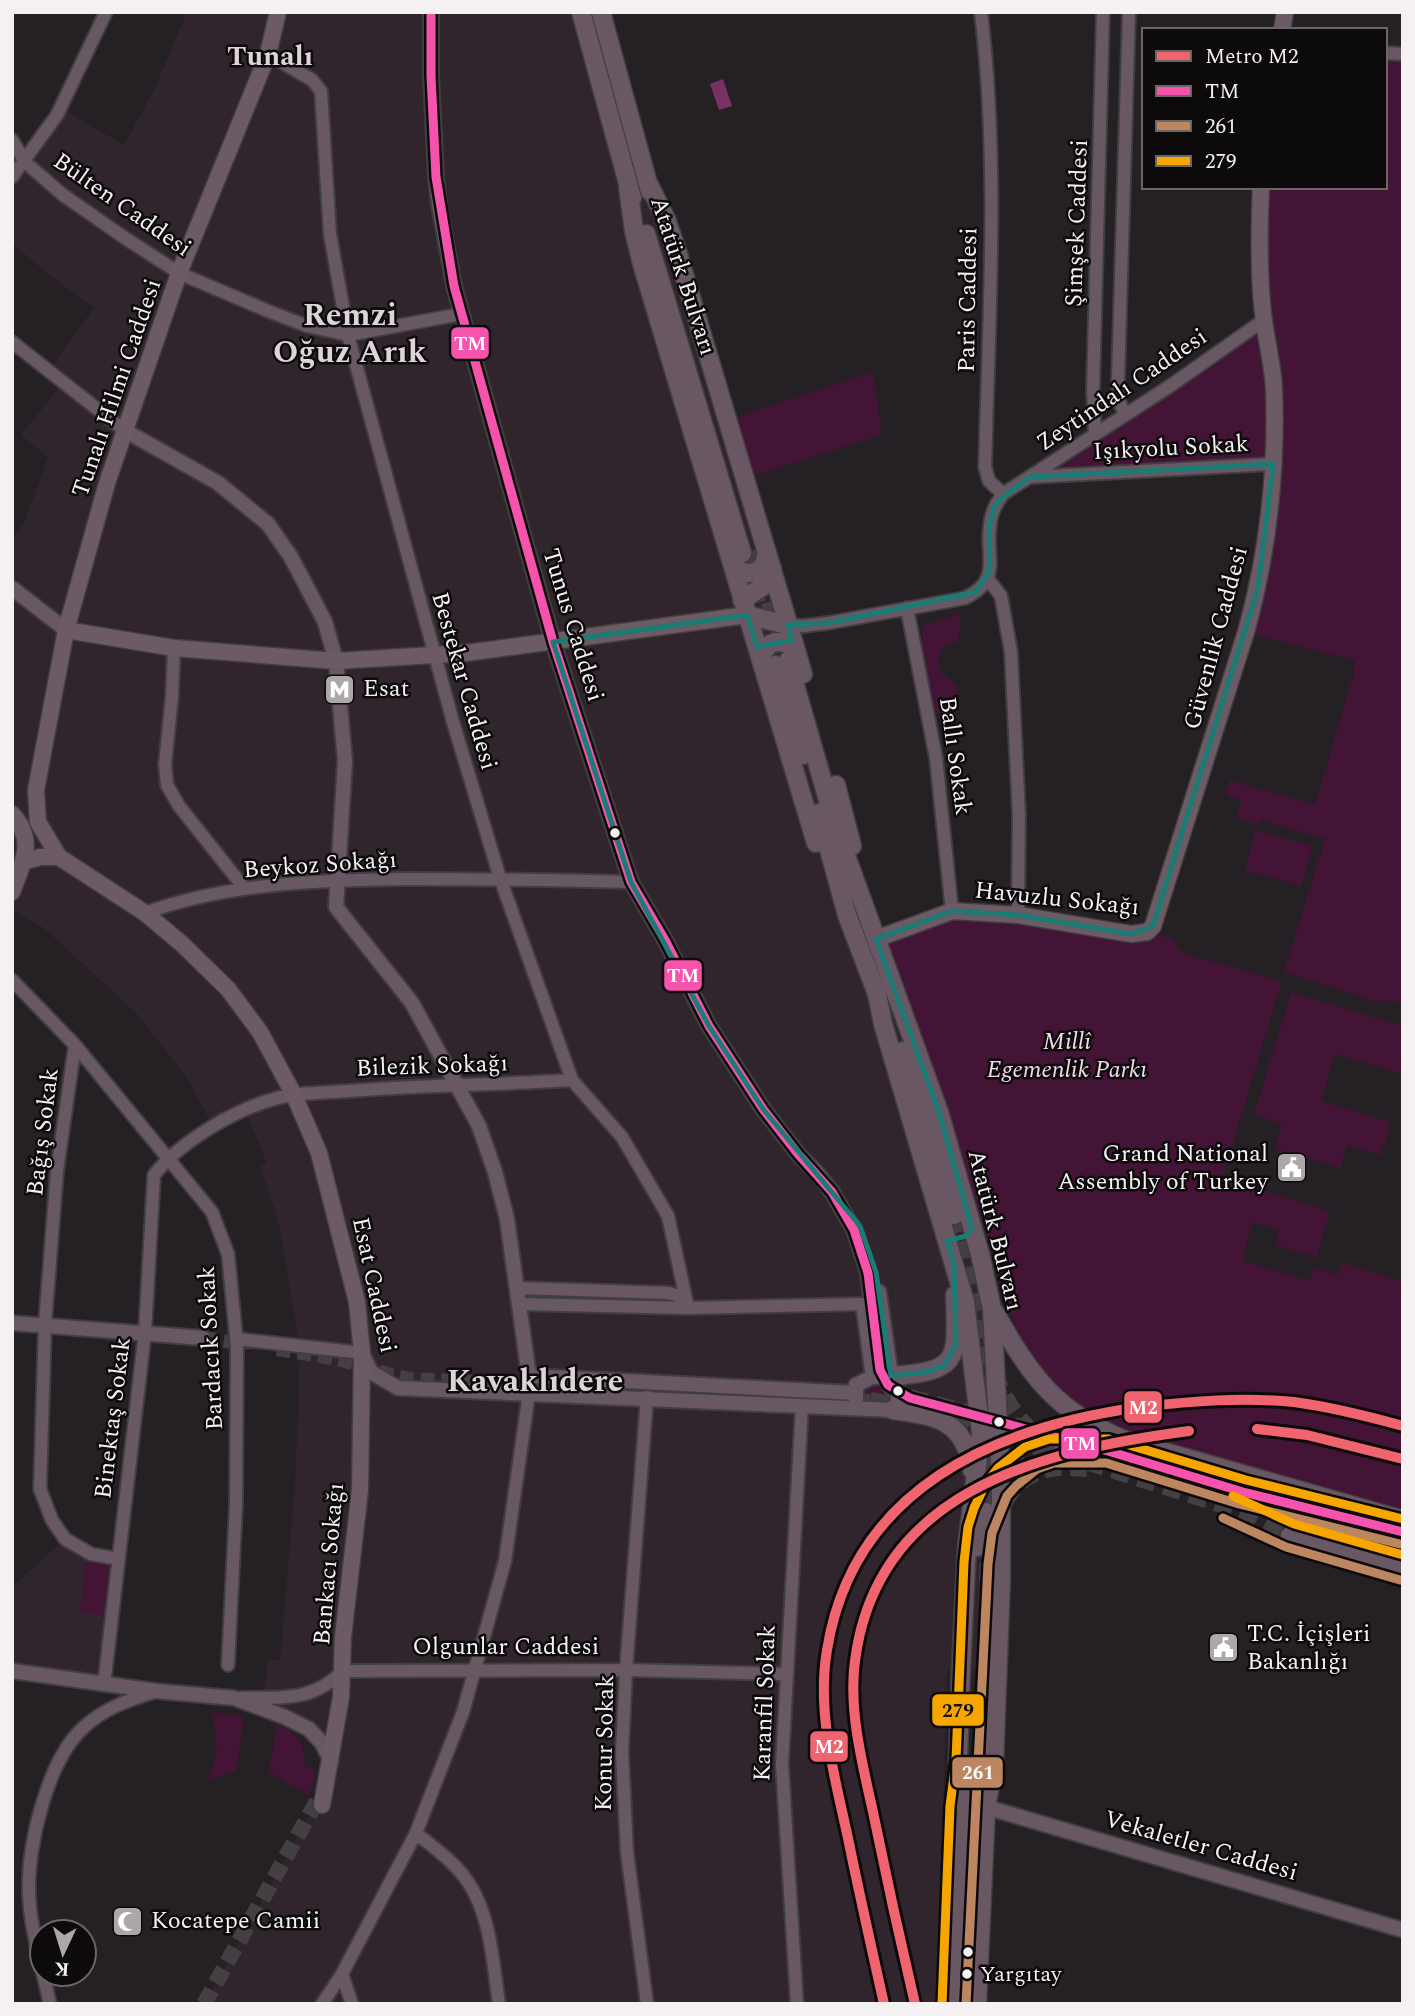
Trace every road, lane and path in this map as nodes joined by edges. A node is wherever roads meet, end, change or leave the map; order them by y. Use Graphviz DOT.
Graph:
graph roads {
  1 [pos="106,12"];
  2 [pos="278,12"];
  3 [pos="431,12"];
  4 [pos="581,12"];
  5 [pos="601,12"];
  6 [pos="981,12"];
  7 [pos="1103,12"];
  8 [pos="1129,12"];
  9 [pos="1103,46"];
  10 [pos="1128,46"];
  11 [pos="268,54"];
  12 [pos="12,140"];
  13 [pos="25,162"];
  14 [pos="12,177"];
  15 [pos="1261,189"];
  16 [pos="179,273"];
  17 [pos="461,314"];
  18 [pos="1264,320"];
  19 [pos="348,335"];
  20 [pos="12,342"];
  21 [pos="1125,415"];
  22 [pos="124,429"];
  23 [pos="1095,435"];
  24 [pos="1273,464"];
  25 [pos="1030,477"];
  26 [pos="1003,494"];
  27 [pos="754,558"];
  28 [pos="988,579"];
  29 [pos="12,588"];
  30 [pos="745,608"];
  31 [pos="907,608"];
  32 [pos="788,625"];
  33 [pos="66,629"];
  34 [pos="553,642"];
  35 [pos="174,648"];
  36 [pos="434,655"];
  37 [pos="780,658"];
  38 [pos="336,660"];
  39 [pos="36,790"];
  40 [pos="12,805"];
  41 [pos="12,814"];
  42 [pos="59,856"];
  43 [pos="23,862"];
  44 [pos="500,878"];
  45 [pos="339,880"];
  46 [pos="631,882"];
  47 [pos="245,890"];
  48 [pos="12,892"];
  49 [pos="952,911"];
  50 [pos="145,913"];
  51 [pos="1018,915"];
  52 [pos="1153,926"];
  53 [pos="876,939"];
  54 [pos="12,980"];
  55 [pos="877,994"];
  56 [pos="75,1045"];
  57 [pos="572,1080"];
  58 [pos="459,1087"];
  59 [pos="294,1095"];
  60 [pos="166,1159"];
  61 [pos="832,1192"];
  62 [pos="954,1215"];
  63 [pos="972,1228"];
  64 [pos="945,1236"];
  65 [pos="954,1264"];
  66 [pos="518,1288"];
  67 [pos="606,1290"];
  68 [pos="520,1304"];
  69 [pos="606,1305"];
  70 [pos="688,1308"];
  71 [pos="992,1309"];
  72 [pos="12,1323"];
  73 [pos="45,1324"];
  74 [pos="145,1332"];
  75 [pos="203,1338"];
  76 [pos="237,1339"];
  77 [pos="362,1353"];
  78 [pos="877,1361"];
  79 [pos="529,1376"];
  80 [pos="891,1376"];
  81 [pos="872,1377"];
  82 [pos="529,1393"];
  83 [pos="855,1393"];
  84 [pos="648,1398"];
  85 [pos="802,1405"];
  86 [pos="868,1408"];
  87 [pos="893,1410"];
  88 [pos="975,1489"];
  89 [pos="986,1512"];
  90 [pos="1294,1519"];
  91 [pos="1403,1520"];
  92 [pos="1403,1532"];
  93 [pos="1403,1542"];
  94 [pos="1403,1557"];
  95 [pos="118,1559"];
  96 [pos="1403,1569"];
  97 [pos="988,1636"];
  98 [pos="228,1665"];
  99 [pos="476,1669"];
  100 [pos="626,1670"];
  101 [pos="12,1671"];
  102 [pos="343,1671"];
  103 [pos="786,1674"];
  104 [pos="104,1685"];
  105 [pos="156,1691"];
  106 [pos="234,1698"];
  107 [pos="329,1770"];
  108 [pos="319,1803"];
  109 [pos="962,1806"];
  110 [pos="986,1807"];
  111 [pos="416,1833"];
  112 [pos="32,1918"];
  113 [pos="1403,1930"];
  114 [pos="342,1974"];
  115 [pos="322,2004"];
  116 [pos="352,2004"];
  117 [pos="499,2004"];
  118 [pos="647,2004"];
  119 [pos="797,2004"];
  120 [pos="954,2004"];
  121 [pos="977,2004"];
  1 -- 13 [label="street"];
  2 -- 11 [label="main road, Tunalı Hilmi Caddesi"];
  3 -- 17 [label="street, Tunus Caddesi"];
  4 -- 27 [label="main road, Atatürk Bulvarı"];
  5 -- 27 [label="main road, Atatürk Bulvarı"];
  6 -- 26 [label="street, Paris Caddesi"];
  7 -- 9 [label="street, Şimşek Caddesi"];
  8 -- 10 [label="street, Şimşek Caddesi"];
  9 -- 10 [label="street"];
  9 -- 23 [label="street, Şimşek Caddesi"];
  10 -- 21 [label="street, Şimşek Caddesi"];
  11 -- 16 [label="main road, Tunalı Hilmi Caddesi"];
  11 -- 19 [label="street, Bestekar Caddesi"];
  12 -- 13 [label="street, Bülten Caddesi"];
  13 -- 14 [label="street"];
  13 -- 16 [label="street, Bülten Caddesi"];
  15 -- 18 [label="main road, Güvenlik Caddesi"];
  16 -- 19 [label="street, Bülten Caddesi"];
  16 -- 22 [label="main road, Tunalı Hilmi Caddesi"];
  17 -- 19 [label="street, Bülten Caddesi"];
  17 -- 34 [label="street, Tunus Caddesi"];
  18 -- 21 [label="street, Zeytindalı Caddesi"];
  18 -- 24 [label="main road, Güvenlik Caddesi"];
  19 -- 36 [label="street, Bestekar Caddesi"];
  20 -- 22 [label="street"];
  21 -- 23 [label="street, Zeytindalı Caddesi"];
  22 -- 33 [label="main road, Tunalı Hilmi Caddesi"];
  22 -- 38 [label="street"];
  23 -- 25 [label="street, Zeytindalı Caddesi"];
  24 -- 25 [label="street, Işıkyolu Sokak"];
  24 -- 52 [label="main road, Güvenlik Caddesi"];
  25 -- 26 [label="street, Zeytindalı Caddesi"];
  26 -- 28 [label="street"];
  27 -- 30 [label="main road"];
  27 -- 30 [label="main road"];
  27 -- 32 [label="main road"];
  28 -- 31 [label="street"];
  28 -- 51 [label="street"];
  29 -- 33 [label="street"];
  30 -- 32 [label="main road"];
  30 -- 34 [label="main road"];
  30 -- 37 [label="main road"];
  31 -- 32 [label="street"];
  31 -- 49 [label="street, Ballı Sokak"];
  32 -- 37 [label="main road"];
  33 -- 35 [label="main road"];
  33 -- 39 [label="main road, Tunalı Hilmi Caddesi"];
  34 -- 36 [label="main road"];
  34 -- 46 [label="street, Tunus Caddesi"];
  35 -- 38 [label="main road"];
  35 -- 47 [label="street"];
  36 -- 38 [label="main road"];
  36 -- 44 [label="street, Bestekar Caddesi"];
  37 -- 53 [label="main road, Atatürk Bulvarı"];
  37 -- 55 [label="main road, Atatürk Bulvarı"];
  38 -- 45 [label="street"];
  39 -- 40 [label="main road"];
  39 -- 42 [label="main road, Tunalı Hilmi Caddesi"];
  41 -- 43 [label="main road"];
  42 -- 43 [label="main road"];
  42 -- 50 [label="main road, Esat Caddesi"];
  43 -- 48 [label="main road"];
  44 -- 45 [label="street, Beykoz Sokağı"];
  44 -- 46 [label="street, Beykoz Sokağı"];
  44 -- 57 [label="street, Bestekar Caddesi"];
  45 -- 47 [label="street, Beykoz Sokağı"];
  45 -- 58 [label="street"];
  46 -- 61 [label="street, Tunus Caddesi"];
  47 -- 50 [label="street, Beykoz Sokağı"];
  49 -- 51 [label="main road, Havuzlu Sokağı"];
  49 -- 53 [label="main road, Havuzlu Sokağı"];
  50 -- 59 [label="main road, Esat Caddesi"];
  51 -- 52 [label="main road, Havuzlu Sokağı"];
  53 -- 63 [label="main road, Atatürk Bulvarı"];
  54 -- 56 [label="street, Bardacık Sokak"];
  55 -- 62 [label="main road"];
  55 -- 64 [label="main road, Atatürk Bulvarı"];
  56 -- 60 [label="street, Bardacık Sokak"];
  56 -- 73 [label="street, Bağış Sokak"];
  57 -- 58 [label="street, Bilezik Sokağı"];
  57 -- 70 [label="street, Bestekar Caddesi"];
  58 -- 59 [label="street, Bilezik Sokağı"];
  58 -- 66 [label="street"];
  59 -- 60 [label="street, Bilezik Sokağı"];
  59 -- 77 [label="main road, Esat Caddesi"];
  60 -- 74 [label="street, Binektaş Sokak"];
  60 -- 76 [label="street, Bardacık Sokak"];
  61 -- 78 [label="street, Tunus Caddesi"];
  61 -- 80 [label="street, Tunus Caddesi"];
  63 -- 64 [label="main road"];
  63 -- 71 [label="main road, Atatürk Bulvarı"];
  64 -- 65 [label="main road, Atatürk Bulvarı"];
  65 -- 80 [label="main road"];
  65 -- 88 [label="main road, Atatürk Bulvarı"];
  66 -- 67 [label="street"];
  66 -- 68 [label="street"];
  67 -- 69 [label="street"];
  67 -- 70 [label="street"];
  68 -- 69 [label="street"];
  68 -- 79 [label="street"];
  69 -- 70 [label="street"];
  70 -- 81 [label="street"];
  71 -- 91 [label="main road"];
  71 -- 110 [label="main road, Atatürk Bulvarı"];
  72 -- 73 [label="street"];
  73 -- 74 [label="street"];
  73 -- 95 [label="street, Bağış Sokak"];
  74 -- 75 [label="street"];
  74 -- 95 [label="street, Binektaş Sokak"];
  76 -- 77 [label="street"];
  76 -- 98 [label="street, Bardacık Sokak"];
  77 -- 82 [label="street, Esat Caddesi"];
  77 -- 102 [label="main road, Bankacı Sokağı"];
  79 -- 82 [label="street"];
  79 -- 83 [label="street"];
  80 -- 81 [label="street"];
  80 -- 87 [label="street"];
  81 -- 83 [label="street"];
  82 -- 84 [label="street, Esat Caddesi"];
  82 -- 99 [label="street"];
  83 -- 86 [label="street"];
  84 -- 85 [label="street, Esat Caddesi"];
  84 -- 100 [label="street, Konur Sokak"];
  85 -- 86 [label="street, Esat Caddesi"];
  85 -- 103 [label="street, Karanfil Sokak"];
  86 -- 87 [label="street, Esat Caddesi"];
  87 -- 88 [label="main road"];
  88 -- 109 [label="main road, Atatürk Bulvarı"];
  89 -- 109 [label="main road"];
  90 -- 92 [label="main road"];
  90 -- 93 [label="main road"];
  90 -- 94 [label="main road"];
  90 -- 96 [label="main road"];
  95 -- 104 [label="street, Binektaş Sokak"];
  97 -- 110 [label="main road"];
  99 -- 100 [label="street, Olgunlar Caddesi"];
  99 -- 102 [label="street, Olgunlar Caddesi"];
  99 -- 111 [label="street"];
  100 -- 103 [label="street, Olgunlar Caddesi"];
  100 -- 118 [label="street, Konur Sokak"];
  101 -- 104 [label="street"];
  102 -- 106 [label="street"];
  102 -- 107 [label="main road, Bankacı Sokağı"];
  103 -- 119 [label="street, Karanfil Sokak"];
  104 -- 105 [label="street"];
  105 -- 106 [label="street"];
  105 -- 112 [label="street"];
  106 -- 107 [label="street"];
  107 -- 108 [label="main road, Bankacı Sokağı"];
  109 -- 120 [label="main road, Atatürk Bulvarı"];
  110 -- 113 [label="street, Vekaletler Caddesi"];
  110 -- 121 [label="main road, Atatürk Bulvarı"];
  111 -- 114 [label="street"];
  111 -- 117 [label="street"];
  114 -- 115 [label="street"];
  114 -- 116 [label="street"];
}
